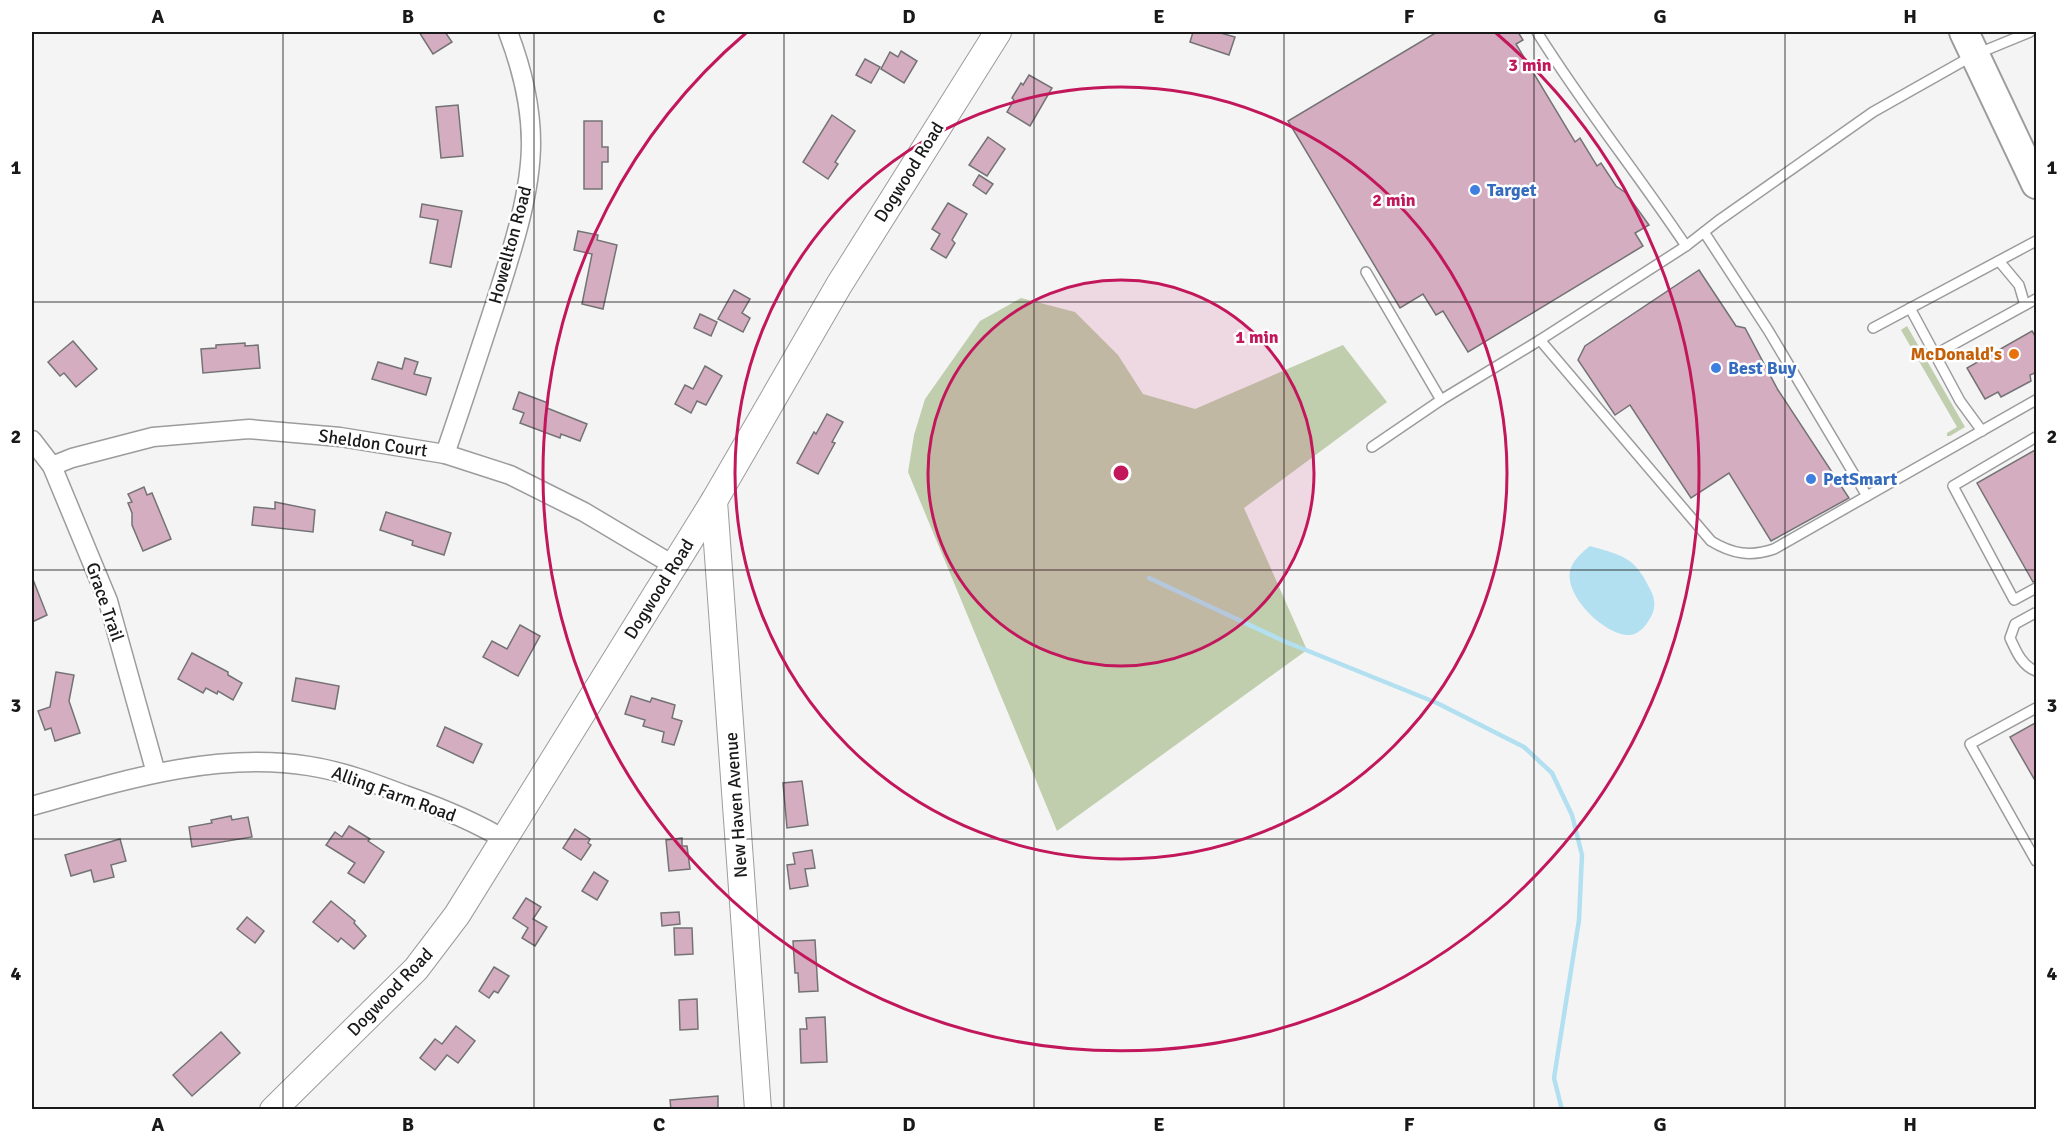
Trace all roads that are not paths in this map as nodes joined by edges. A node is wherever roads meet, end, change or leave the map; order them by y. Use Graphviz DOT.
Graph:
graph roads {
  1 [pos="508,32"];
  2 [pos="998,32"];
  3 [pos="1537,32"];
  4 [pos="2030,32"];
  5 [pos="1969,43"];
  6 [pos="2037,184"];
  7 [pos="1704,232"];
  8 [pos="2037,241"];
  9 [pos="1686,246"];
  10 [pos="1999,261"];
  11 [pos="1366,272"];
  12 [pos="2037,299"];
  13 [pos="2025,305"];
  14 [pos="1910,308"];
  15 [pos="1873,328"];
  16 [pos="1540,340"];
  17 [pos="1936,354"];
  18 [pos="1441,400"];
  19 [pos="2037,400"];
  20 [pos="1982,431"];
  21 [pos="2037,437"];
  22 [pos="32,440"];
  23 [pos="1372,447"];
  24 [pos="445,454"];
  25 [pos="52,466"];
  26 [pos="1867,496"];
  27 [pos="714,501"];
  28 [pos="673,565"];
  29 [pos="2037,588"];
  30 [pos="2035,613"];
  31 [pos="2037,671"];
  32 [pos="2037,708"];
  33 [pos="156,773"];
  34 [pos="32,806"];
  35 [pos="505,840"];
  36 [pos="2037,861"];
  37 [pos="273,1110"];
  38 [pos="758,1110"];
  1 -- 24 [label="street, Howellton Road"];
  2 -- 27 [label="street, Dogwood Road"];
  3 -- 9 [label="lane"];
  4 -- 5 [label="lane"];
  5 -- 6 [label="main road"];
  5 -- 7 [label="lane"];
  7 -- 9 [label="lane"];
  7 -- 26 [label="lane"];
  8 -- 10 [label="lane"];
  9 -- 16 [label="lane"];
  10 -- 13 [label="lane"];
  10 -- 14 [label="lane"];
  11 -- 18 [label="lane"];
  12 -- 13 [label="lane"];
  13 -- 17 [label="lane"];
  14 -- 15 [label="lane"];
  14 -- 17 [label="lane"];
  16 -- 18 [label="lane"];
  16 -- 26 [label="lane"];
  17 -- 20 [label="lane"];
  18 -- 23 [label="lane"];
  19 -- 20 [label="lane"];
  20 -- 26 [label="lane"];
  21 -- 29 [label="lane"];
  22 -- 25 [label="street, Grace Trail"];
  24 -- 25 [label="street, Sheldon Court"];
  24 -- 28 [label="street, Sheldon Court"];
  25 -- 33 [label="street, Grace Trail"];
  27 -- 28 [label="street, Dogwood Road"];
  27 -- 38 [label="street, New Haven Avenue"];
  28 -- 35 [label="street, Dogwood Road"];
  30 -- 31 [label="lane"];
  32 -- 36 [label="lane"];
  33 -- 34 [label="street, Alling Farm Road"];
  33 -- 35 [label="street, Alling Farm Road"];
  35 -- 37 [label="street, Dogwood Road"];
}
